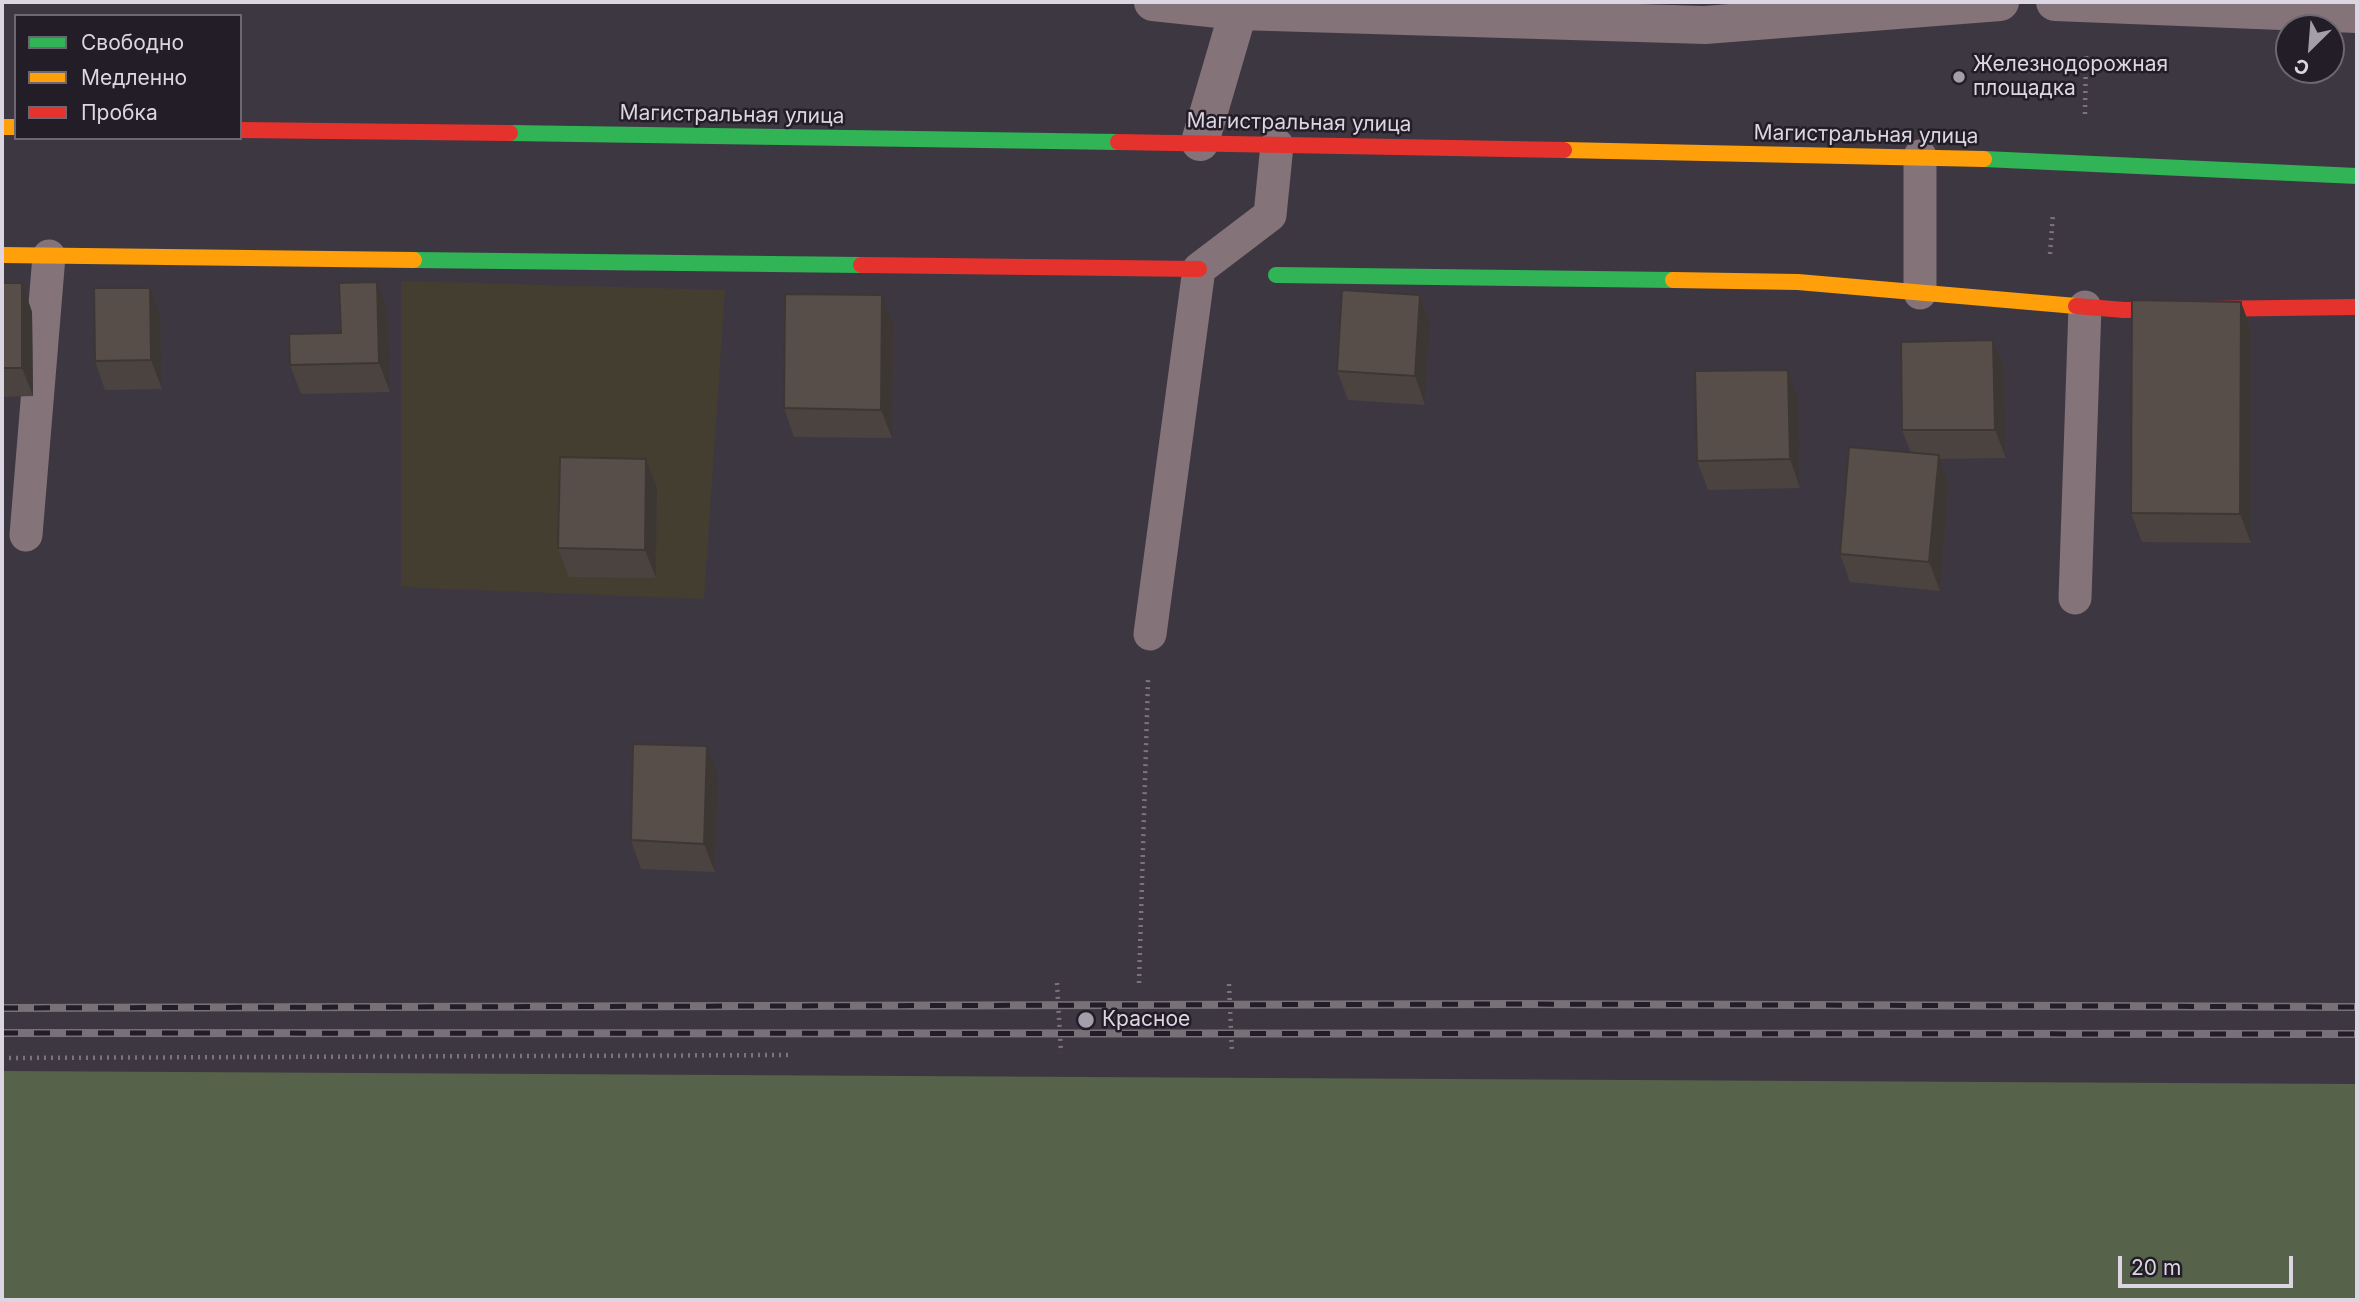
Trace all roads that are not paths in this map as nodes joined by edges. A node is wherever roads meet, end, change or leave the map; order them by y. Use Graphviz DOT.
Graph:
graph roads {
  1 [pos="1153,2"];
  2 [pos="2000,2"];
  3 [pos="2055,2"];
  4 [pos="1240,7"];
  5 [pos="2357,14"];
  6 [pos="242,130"];
  7 [pos="1200,142"];
  8 [pos="1277,145"];
  9 [pos="1920,156"];
  10 [pos="2357,176"];
  11 [pos="2,256"];
  12 [pos="49,256"];
  13 [pos="1199,269"];
  14 [pos="1276,275"];
  15 [pos="1920,293"];
  16 [pos="2085,307"];
  17 [pos="2357,307"];
  18 [pos="26,535"];
  19 [pos="2075,598"];
  20 [pos="1150,634"];
  1 -- 4 [label="street"];
  2 -- 4 [label="street"];
  3 -- 5 [label="street"];
  4 -- 7 [label="street"];
  6 -- 7 [label="street, Магистральная улица"];
  7 -- 8 [label="street, Магистральная улица"];
  8 -- 9 [label="street, Магистральная улица"];
  8 -- 13 [label="lane"];
  9 -- 10 [label="street, Магистральная улица"];
  9 -- 15 [label="lane"];
  11 -- 12 [label="street"];
  12 -- 13 [label="street"];
  12 -- 18 [label="lane"];
  13 -- 20 [label="lane"];
  14 -- 15 [label="street"];
  15 -- 16 [label="street"];
  16 -- 17 [label="street"];
  16 -- 19 [label="lane"];
}
